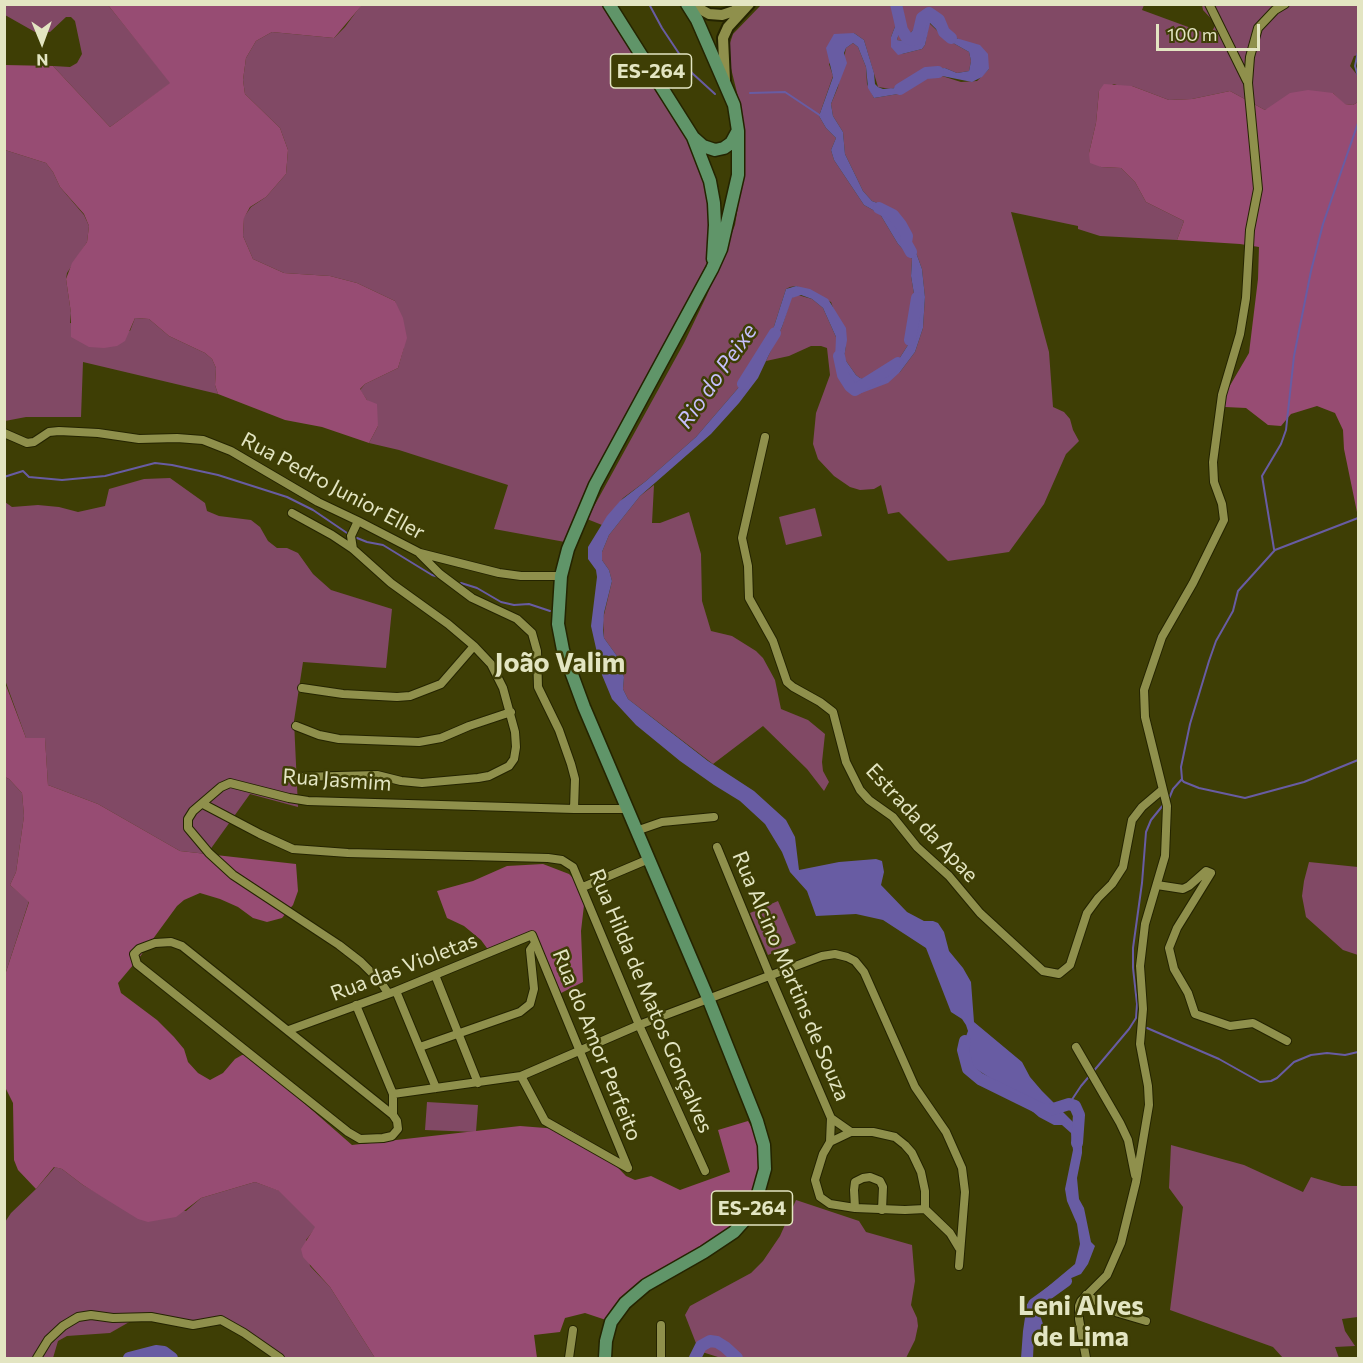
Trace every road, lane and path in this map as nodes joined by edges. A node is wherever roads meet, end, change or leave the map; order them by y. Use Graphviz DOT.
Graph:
graph roads {
  1 [pos="609,4"];
  2 [pos="689,4"];
  3 [pos="742,4"];
  4 [pos="749,4"];
  5 [pos="1209,4"];
  6 [pos="1285,4"];
  7 [pos="725,81"];
  8 [pos="1248,83"];
  9 [pos="738,131"];
  10 [pos="693,137"];
  11 [pos="712,269"];
  12 [pos="4,434"];
  13 [pos="765,437"];
  14 [pos="292,513"];
  15 [pos="358,520"];
  16 [pos="354,549"];
  17 [pos="420,553"];
  18 [pos="561,576"];
  19 [pos="474,646"];
  20 [pos="302,688"];
  21 [pos="511,712"];
  22 [pos="296,726"];
  23 [pos="298,777"];
  24 [pos="1165,798"];
  25 [pos="203,804"];
  26 [pos="626,808"];
  27 [pos="574,809"];
  28 [pos="714,817"];
  29 [pos="636,831"];
  30 [pos="717,847"];
  31 [pos="649,860"];
  32 [pos="1157,885"];
  33 [pos="583,887"];
  34 [pos="534,939"];
  35 [pos="435,975"];
  36 [pos="770,976"];
  37 [pos="392,992"];
  38 [pos="708,998"];
  39 [pos="356,1005"];
  40 [pos="639,1025"];
  41 [pos="289,1030"];
  42 [pos="458,1033"];
  43 [pos="1287,1041"];
  44 [pos="420,1047"];
  45 [pos="1076,1047"];
  46 [pos="581,1050"];
  47 [pos="520,1076"];
  48 [pos="478,1083"];
  49 [pos="436,1088"];
  50 [pos="393,1094"];
  51 [pos="393,1114"];
  52 [pos="831,1118"];
  53 [pos="851,1132"];
  54 [pos="830,1142"];
  55 [pos="705,1171"];
  56 [pos="1136,1182"];
  57 [pos="855,1208"];
  58 [pos="925,1209"];
  59 [pos="882,1210"];
  60 [pos="960,1249"];
  61 [pos="959,1266"];
  62 [pos="1086,1295"];
  63 [pos="1146,1320"];
  64 [pos="661,1325"];
  65 [pos="573,1330"];
  66 [pos="37,1359"];
  67 [pos="280,1359"];
  68 [pos="569,1359"];
  69 [pos="605,1359"];
  70 [pos="661,1359"];
  71 [pos="1086,1359"];
  1 -- 10 [label="main road, ES-264"];
  2 -- 3 [label="main road"];
  2 -- 7 [label="main road, ES-264"];
  4 -- 7 [label="main road"];
  5 -- 8 [label="street"];
  6 -- 8 [label="street"];
  7 -- 9 [label="main road, ES-264"];
  8 -- 24 [label="street"];
  9 -- 10 [label="main road"];
  9 -- 11 [label="main road, ES-264"];
  10 -- 11 [label="main road, ES-264"];
  11 -- 18 [label="main road, ES-264"];
  12 -- 15 [label="street, Rua Pedro Junior Eller"];
  13 -- 24 [label="street, Estrada da Apae"];
  14 -- 16 [label="street"];
  15 -- 16 [label="street"];
  15 -- 17 [label="street, Rua Pedro Junior Eller"];
  16 -- 19 [label="street"];
  17 -- 18 [label="street, Rua Pedro Junior Eller"];
  17 -- 27 [label="street"];
  18 -- 26 [label="main road, ES-264"];
  19 -- 20 [label="street"];
  19 -- 21 [label="street"];
  21 -- 22 [label="street"];
  21 -- 23 [label="street"];
  24 -- 32 [label="street"];
  25 -- 27 [label="street, Rua Jasmim"];
  25 -- 33 [label="street, Rua Hilda de Matos Gonçalves"];
  25 -- 37 [label="street, Rua Jasmim"];
  26 -- 27 [label="street, Rua Jasmim"];
  26 -- 29 [label="main road, ES-264"];
  28 -- 29 [label="street"];
  29 -- 31 [label="main road, ES-264"];
  30 -- 36 [label="street, Rua Alcino Martins de Souza"];
  31 -- 33 [label="street"];
  31 -- 38 [label="main road, ES-264"];
  32 -- 43 [label="street"];
  32 -- 56 [label="street"];
  33 -- 40 [label="street, Rua Hilda de Matos Gonçalves"];
  34 -- 35 [label="street, Rua das Violetas"];
  34 -- 42 [label="street"];
  34 -- 46 [label="street, Rua do Amor Perfeito"];
  35 -- 37 [label="street, Rua das Violetas"];
  35 -- 42 [label="street"];
  36 -- 38 [label="street"];
  36 -- 52 [label="street, Rua Alcino Martins de Souza"];
  36 -- 60 [label="street"];
  37 -- 39 [label="street, Rua das Violetas"];
  37 -- 44 [label="street"];
  38 -- 40 [label="street"];
  38 -- 69 [label="main road, ES-264"];
  39 -- 41 [label="street, Rua das Violetas"];
  39 -- 50 [label="street"];
  40 -- 46 [label="street"];
  40 -- 55 [label="street, Rua Hilda de Matos Gonçalves"];
  41 -- 51 [label="street"];
  41 -- 51 [label="street"];
  42 -- 44 [label="street"];
  42 -- 48 [label="street"];
  44 -- 49 [label="street"];
  45 -- 56 [label="street"];
  46 -- 47 [label="street"];
  46 -- 47 [label="street, Rua do Amor Perfeito"];
  47 -- 48 [label="street"];
  48 -- 49 [label="street"];
  49 -- 50 [label="street"];
  50 -- 51 [label="street"];
  52 -- 53 [label="street, Rua Alcino Martins de Souza"];
  52 -- 54 [label="street, Rua Alcino Martins de Souza"];
  53 -- 54 [label="street, Rua Alcino Martins de Souza"];
  53 -- 58 [label="street, Rua Alcino Martins de Souza"];
  54 -- 57 [label="street, Rua Alcino Martins de Souza"];
  56 -- 62 [label="street"];
  57 -- 59 [label="street, Rua Alcino Martins de Souza"];
  57 -- 59 [label="street"];
  58 -- 59 [label="street, Rua Alcino Martins de Souza"];
  58 -- 60 [label="street"];
  60 -- 61 [label="street"];
  62 -- 63 [label="street"];
  62 -- 71 [label="street"];
  64 -- 70 [label="street"];
  65 -- 68 [label="street"];
  66 -- 67 [label="street"];
}
